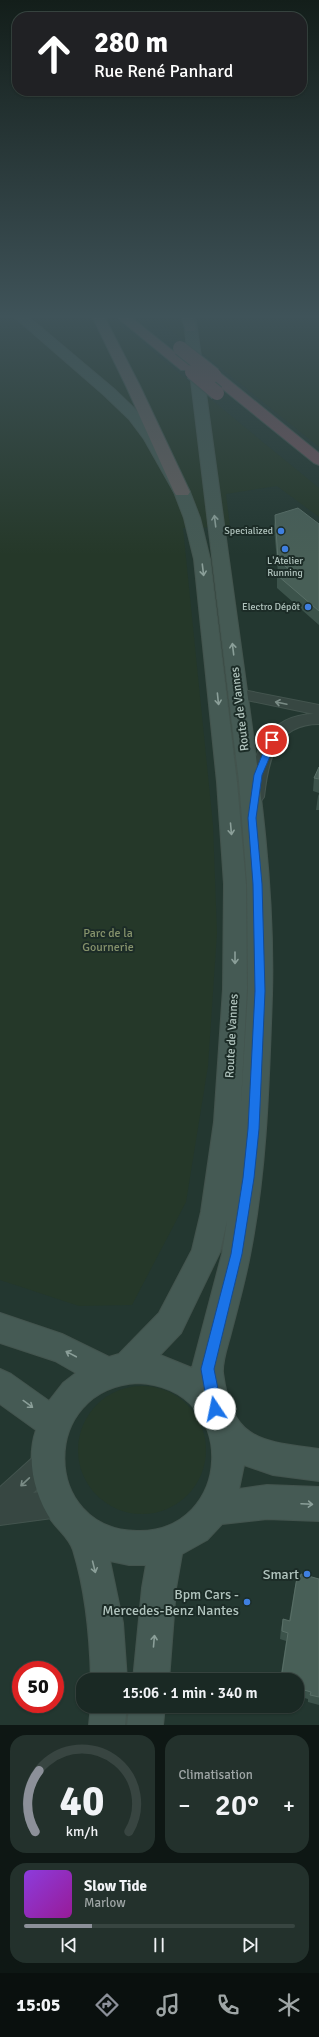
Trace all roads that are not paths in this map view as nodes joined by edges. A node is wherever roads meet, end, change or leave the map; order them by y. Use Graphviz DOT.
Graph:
graph roads {
  1 [pos="112,394"];
  2 [pos="137,394"];
  3 [pos="211,394"];
  4 [pos="221,394"];
  5 [pos="223,394"];
  6 [pos="319,460"];
  7 [pos="319,474"];
  8 [pos="182,492"];
  9 [pos="238,694"];
  10 [pos="319,710"];
  11 [pos="319,719"];
  12 [pos="252,818"];
  13 [pos="0,1328"];
  14 [pos="117,1369"];
  15 [pos="0,1385"];
  16 [pos="219,1420"];
  17 [pos="55,1424"];
  18 [pos="49,1460"];
  19 [pos="319,1465"];
  20 [pos="60,1503"];
  21 [pos="319,1504"];
  22 [pos="0,1505"];
  23 [pos="211,1509"];
  24 [pos="0,1511"];
  25 [pos="82,1530"];
  26 [pos="167,1546"];
  27 [pos="109,1673"];
  28 [pos="152,1673"];
  29 [pos="108,1713"];
  30 [pos="146,1713"];
  31 [pos="107,1725"];
  32 [pos="145,1725"];
  1 -- 8 [label="main road, Route de Vannes"];
  2 -- 8 [label="highway"];
  9 -- 3 [label="main road, Route de Vannes, one-way"];
  4 -- 7 [label="highway"];
  5 -- 6 [label="highway"];
  8 -- 14 [label="main road, Route de Vannes, one-way"];
  10 -- 9 [label="street, one-way"];
  9 -- 12 [label="main road, Route de Vannes"];
  11 -- 12 [label="street"];
  12 -- 16 [label="main road, Route de Vannes"];
  14 -- 13 [label="main road, one-way"];
  14 -- 16 [label="main road"];
  14 -- 17 [label="main road, Route de Vannes"];
  15 -- 17 [label="main road, one-way"];
  16 -- 19 [label="main road"];
  16 -- 23 [label="main road, Route de Vannes"];
  17 -- 18 [label="main road, Route de Vannes"];
  18 -- 20 [label="main road, Route de Vannes"];
  18 -- 22 [label="street, one-way"];
  20 -- 24 [label="street"];
  20 -- 25 [label="main road, Route de Vannes"];
  23 -- 21 [label="main road, one-way"];
  23 -- 26 [label="main road, Route de Vannes"];
  25 -- 26 [label="main road"];
  25 -- 27 [label="main road, one-way"];
  28 -- 26 [label="main road, one-way"];
  29 -- 31 [label="main road"];
  30 -- 32 [label="main road"];
}
